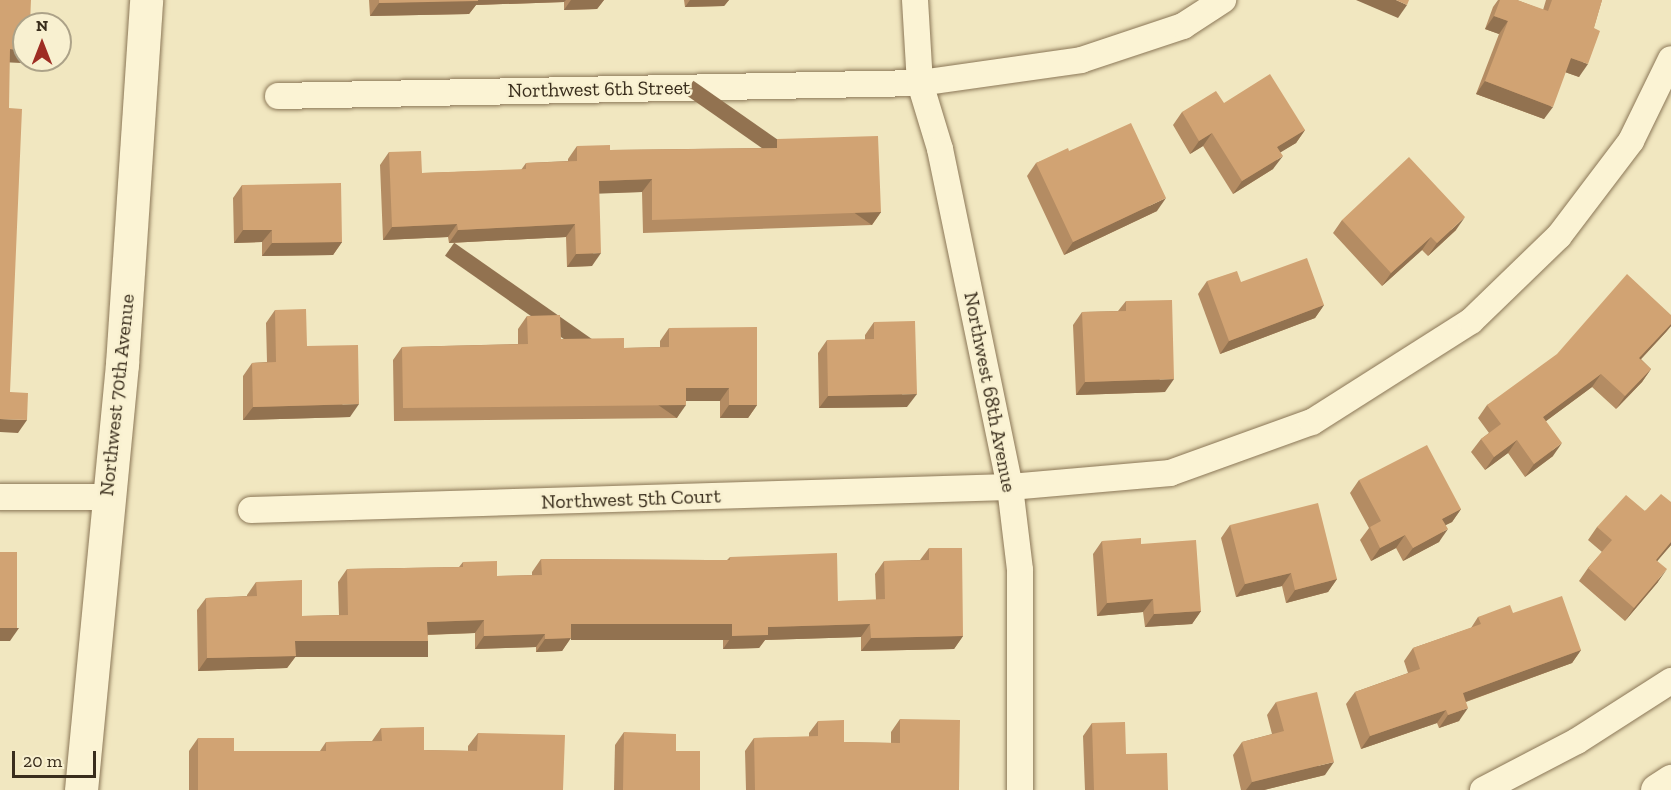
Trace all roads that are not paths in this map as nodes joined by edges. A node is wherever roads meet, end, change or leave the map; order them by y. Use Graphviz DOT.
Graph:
graph roads {
  1 [pos="146,0"];
  2 [pos="915,0"];
  3 [pos="1223,0"];
  4 [pos="1671,59"];
  5 [pos="920,82"];
  6 [pos="278,96"];
  7 [pos="1010,487"];
  8 [pos="0,496"];
  9 [pos="107,497"];
  10 [pos="251,510"];
  11 [pos="1671,681"];
  12 [pos="1671,781"];
  13 [pos="81,790"];
  14 [pos="1020,790"];
  15 [pos="1483,790"];
  16 [pos="1657,790"];
  1 -- 9 [label="street, Northwest 70th Avenue"];
  2 -- 5 [label="street, Northwest 68th Avenue"];
  3 -- 5 [label="street, Northwest 6th Street"];
  4 -- 7 [label="street, Northwest 5th Court"];
  5 -- 6 [label="street, Northwest 6th Street"];
  5 -- 7 [label="street, Northwest 68th Avenue"];
  7 -- 10 [label="street, Northwest 5th Court"];
  7 -- 14 [label="street, Northwest 68th Avenue"];
  8 -- 9 [label="street"];
  9 -- 13 [label="street, Northwest 70th Avenue"];
  11 -- 15 [label="street"];
  12 -- 16 [label="street"];
}
